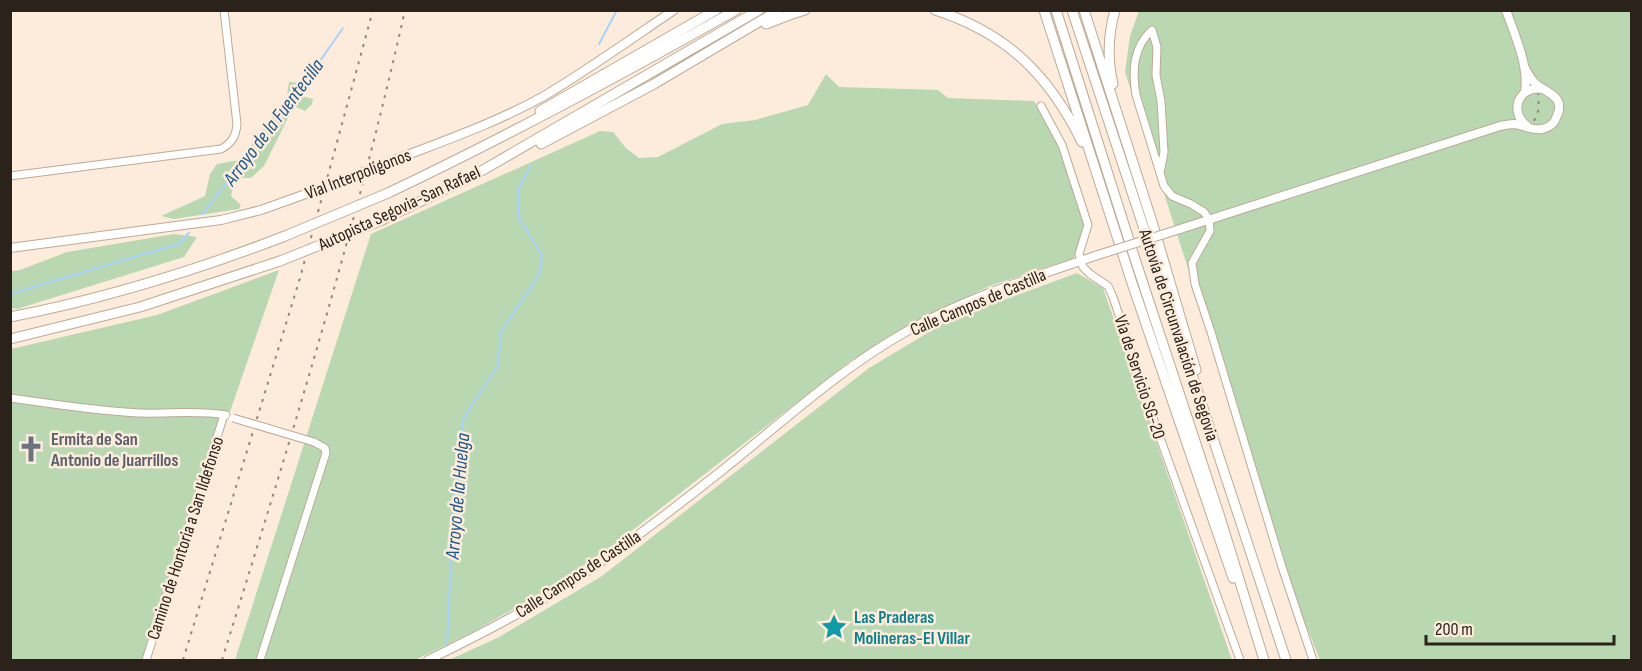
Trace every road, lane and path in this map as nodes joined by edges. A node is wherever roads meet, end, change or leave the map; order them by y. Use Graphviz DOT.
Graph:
graph roads {
  1 [pos="224,10"];
  2 [pos="674,10"];
  3 [pos="716,10"];
  4 [pos="736,10"];
  5 [pos="759,10"];
  6 [pos="779,10"];
  7 [pos="805,10"];
  8 [pos="934,10"];
  9 [pos="1044,10"];
  10 [pos="1056,10"];
  11 [pos="1072,10"];
  12 [pos="1084,10"];
  13 [pos="1115,10"];
  14 [pos="1506,10"];
  15 [pos="687,65"];
  16 [pos="1524,66"];
  17 [pos="1545,89"];
  18 [pos="1525,92"];
  19 [pos="1041,106"];
  20 [pos="1517,109"];
  21 [pos="1500,126"];
  22 [pos="1527,126"];
  23 [pos="1126,142"];
  24 [pos="468,155"];
  25 [pos="1160,173"];
  26 [pos="10,176"];
  27 [pos="471,177"];
  28 [pos="1209,219"];
  29 [pos="1115,231"];
  30 [pos="10,248"];
  31 [pos="1081,261"];
  32 [pos="10,317"];
  33 [pos="10,339"];
  34 [pos="10,398"];
  35 [pos="224,415"];
  36 [pos="1237,508"];
  37 [pos="1256,635"];
  38 [pos="146,660"];
  39 [pos="260,660"];
  40 [pos="428,660"];
  41 [pos="1240,660"];
  42 [pos="1264,660"];
  43 [pos="1286,660"];
  44 [pos="1313,660"];
  1 -- 26 [label="street"];
  2 -- 30 [label="main road, Vial Interpolígonos, bridge"];
  3 -- 24 [label="highway"];
  4 -- 24 [label="highway, Autopista Segovia-San Rafael"];
  5 -- 27 [label="highway, Autopista Segovia-San Rafael"];
  6 -- 15 [label="highway"];
  7 -- 15 [label="highway"];
  8 -- 29 [label="highway"];
  9 -- 29 [label="highway"];
  10 -- 37 [label="highway, Autovía de Circunvalación de Segovia"];
  11 -- 36 [label="highway, Autovía de Circunvalación de Segovia"];
  12 -- 23 [label="highway"];
  13 -- 23 [label="highway"];
  14 -- 16 [label="main road, Calle Campos de Castilla"];
  15 -- 27 [label="highway"];
  16 -- 17 [label="main road, Calle Campos de Castilla"];
  16 -- 18 [label="main road, Calle Campos de Castilla"];
  17 -- 18 [label="main road"];
  17 -- 22 [label="main road, Calle Campos de Castilla"];
  18 -- 20 [label="main road, Calle Campos de Castilla"];
  19 -- 31 [label="street"];
  20 -- 21 [label="main road, Calle Campos de Castilla"];
  20 -- 22 [label="main road"];
  21 -- 22 [label="main road, Calle Campos de Castilla"];
  21 -- 28 [label="main road, Calle Campos de Castilla"];
  23 -- 36 [label="highway"];
  24 -- 32 [label="highway, Autopista Segovia-San Rafael, bridge"];
  25 -- 25 [label="street"];
  25 -- 28 [label="street"];
  27 -- 33 [label="highway, Autopista Segovia-San Rafael, bridge"];
  28 -- 31 [label="main road, Calle Campos de Castilla, bridge"];
  28 -- 44 [label="street"];
  29 -- 37 [label="highway"];
  31 -- 40 [label="main road, Calle Campos de Castilla"];
  31 -- 41 [label="street, Vía de Servicio SG-20"];
  34 -- 35 [label="street, Camino de Hontoria a San Ildefonso"];
  35 -- 38 [label="street, Camino de Hontoria a San Ildefonso"];
  35 -- 39 [label="street, Camino de Hontoria a San Ildefonso, bridge"];
  36 -- 43 [label="highway, Autovía de Circunvalación de Segovia"];
  37 -- 42 [label="highway, Autovía de Circunvalación de Segovia"];
}
